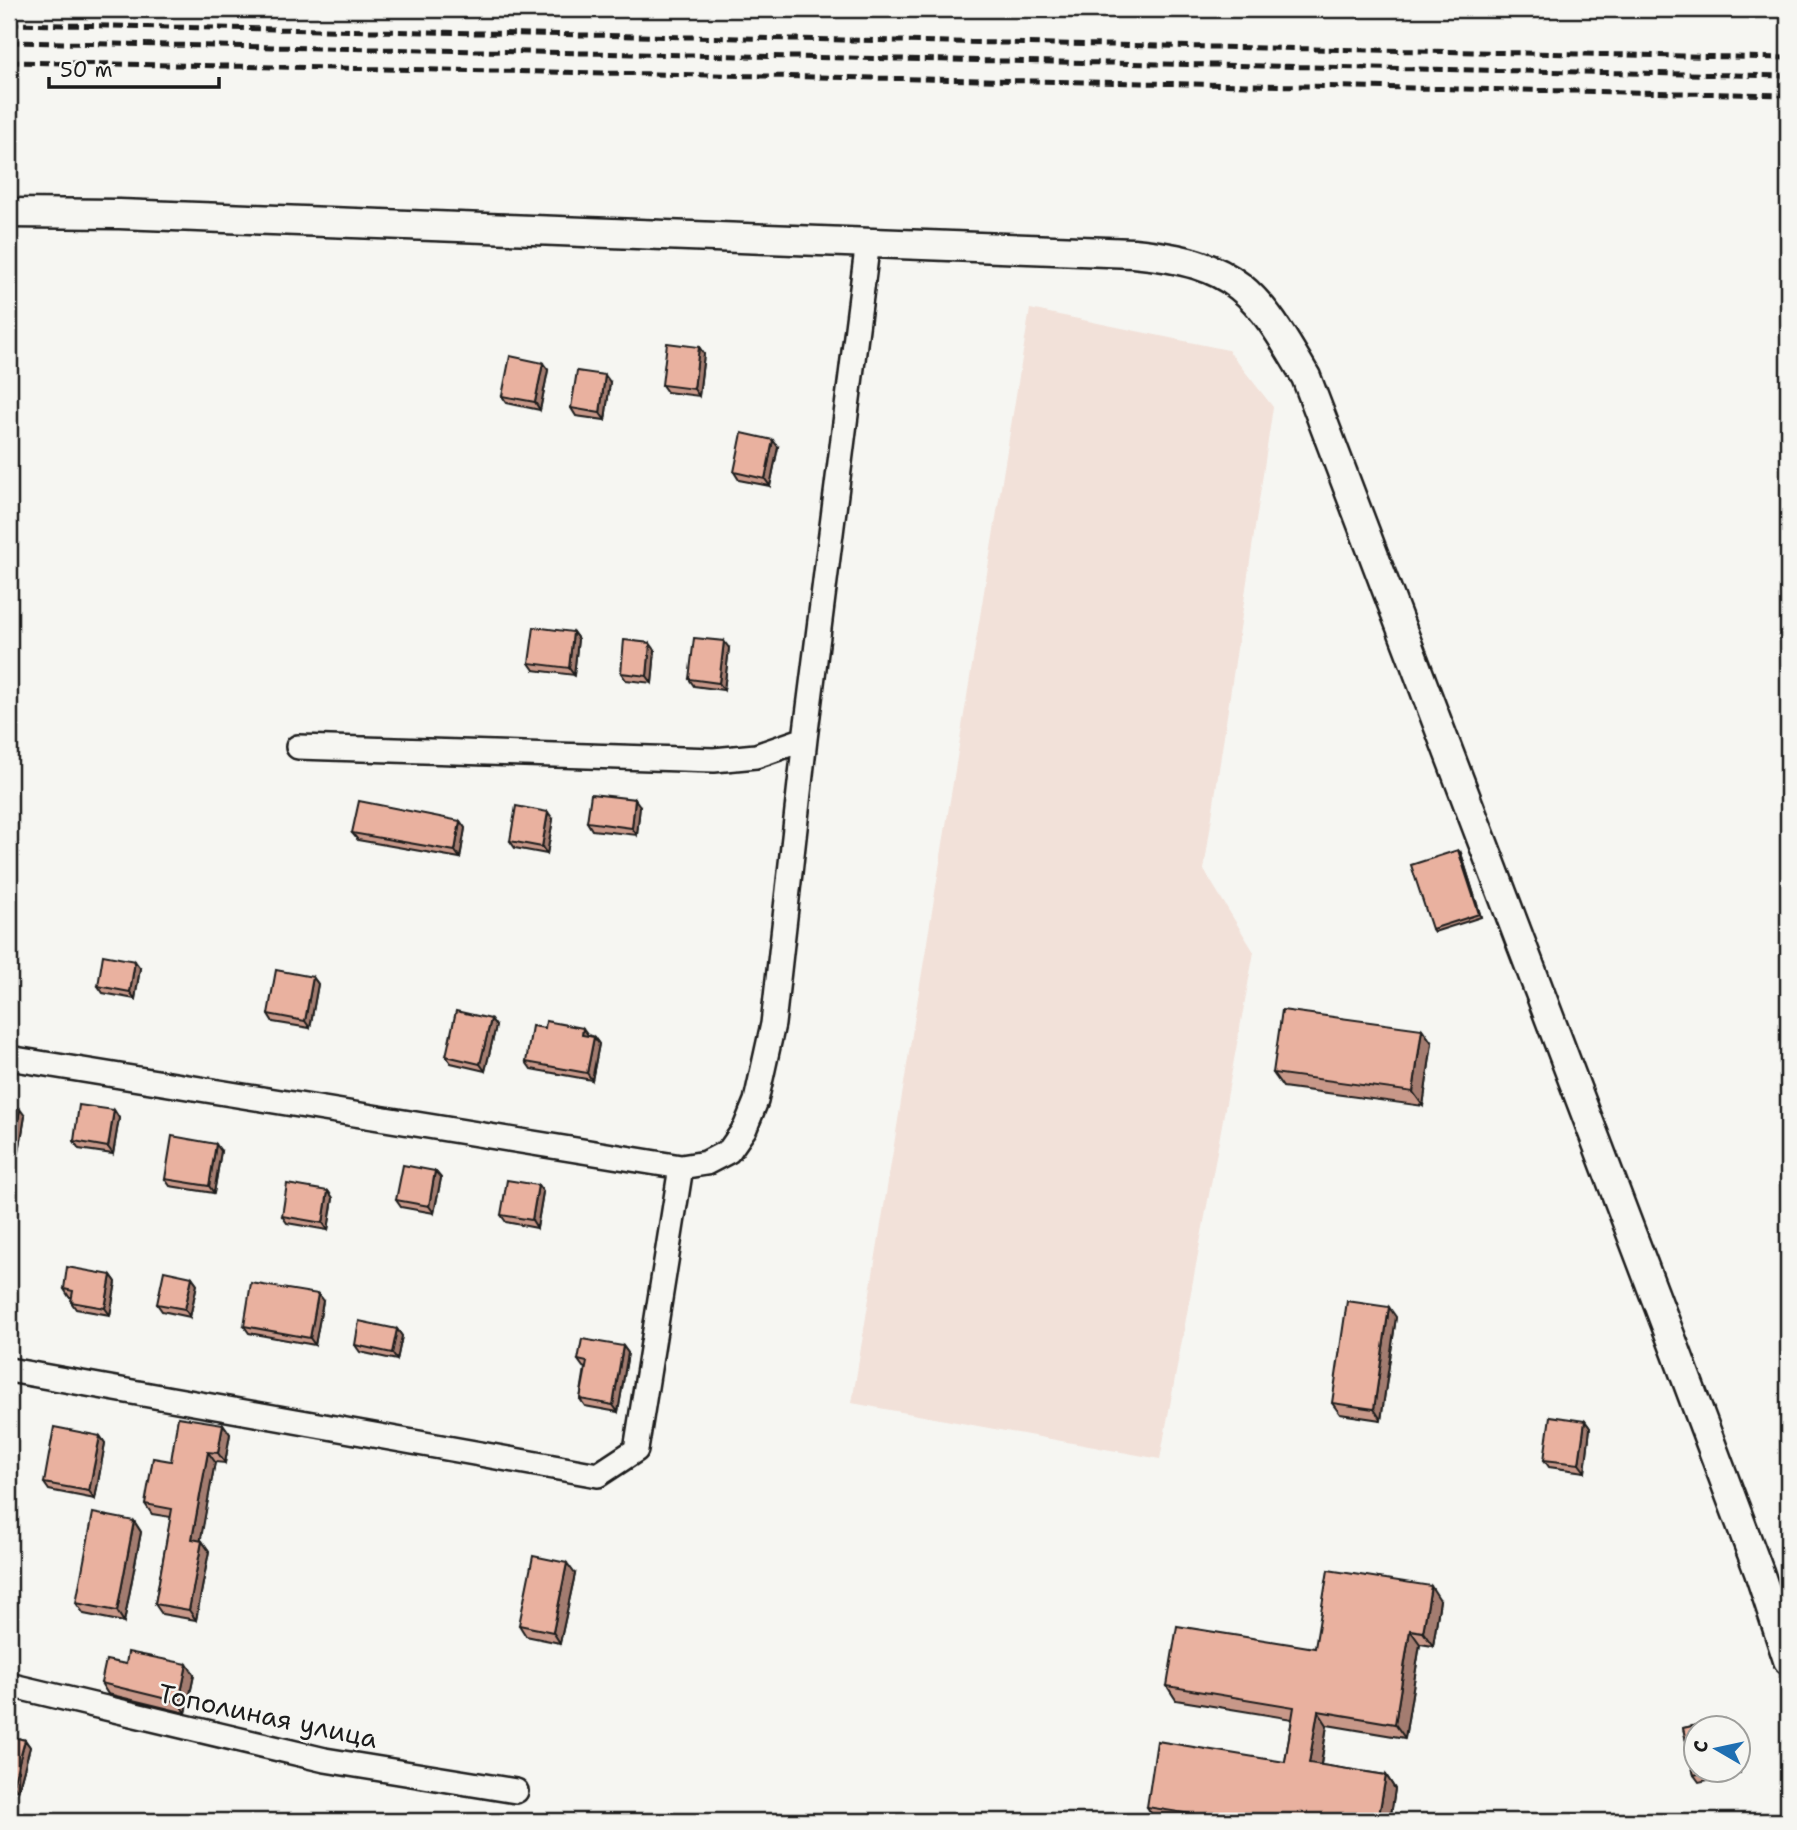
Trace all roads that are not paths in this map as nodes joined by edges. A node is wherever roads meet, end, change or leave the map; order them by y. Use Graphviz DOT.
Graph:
graph roads {
  1 [pos="9,213"];
  2 [pos="868,241"];
  3 [pos="805,739"];
  4 [pos="298,747"];
  5 [pos="9,1058"];
  6 [pos="681,1167"];
  7 [pos="9,1370"];
  8 [pos="1783,1629"];
  9 [pos="1788,1660"];
  10 [pos="9,1685"];
  11 [pos="516,1791"];
  1 -- 2 [label="street"];
  2 -- 3 [label="street"];
  2 -- 8 [label="street"];
  3 -- 4 [label="street"];
  3 -- 6 [label="street"];
  5 -- 6 [label="street"];
  6 -- 7 [label="street"];
  8 -- 9 [label="street"];
  10 -- 11 [label="street, Тополиная улица"];
}
